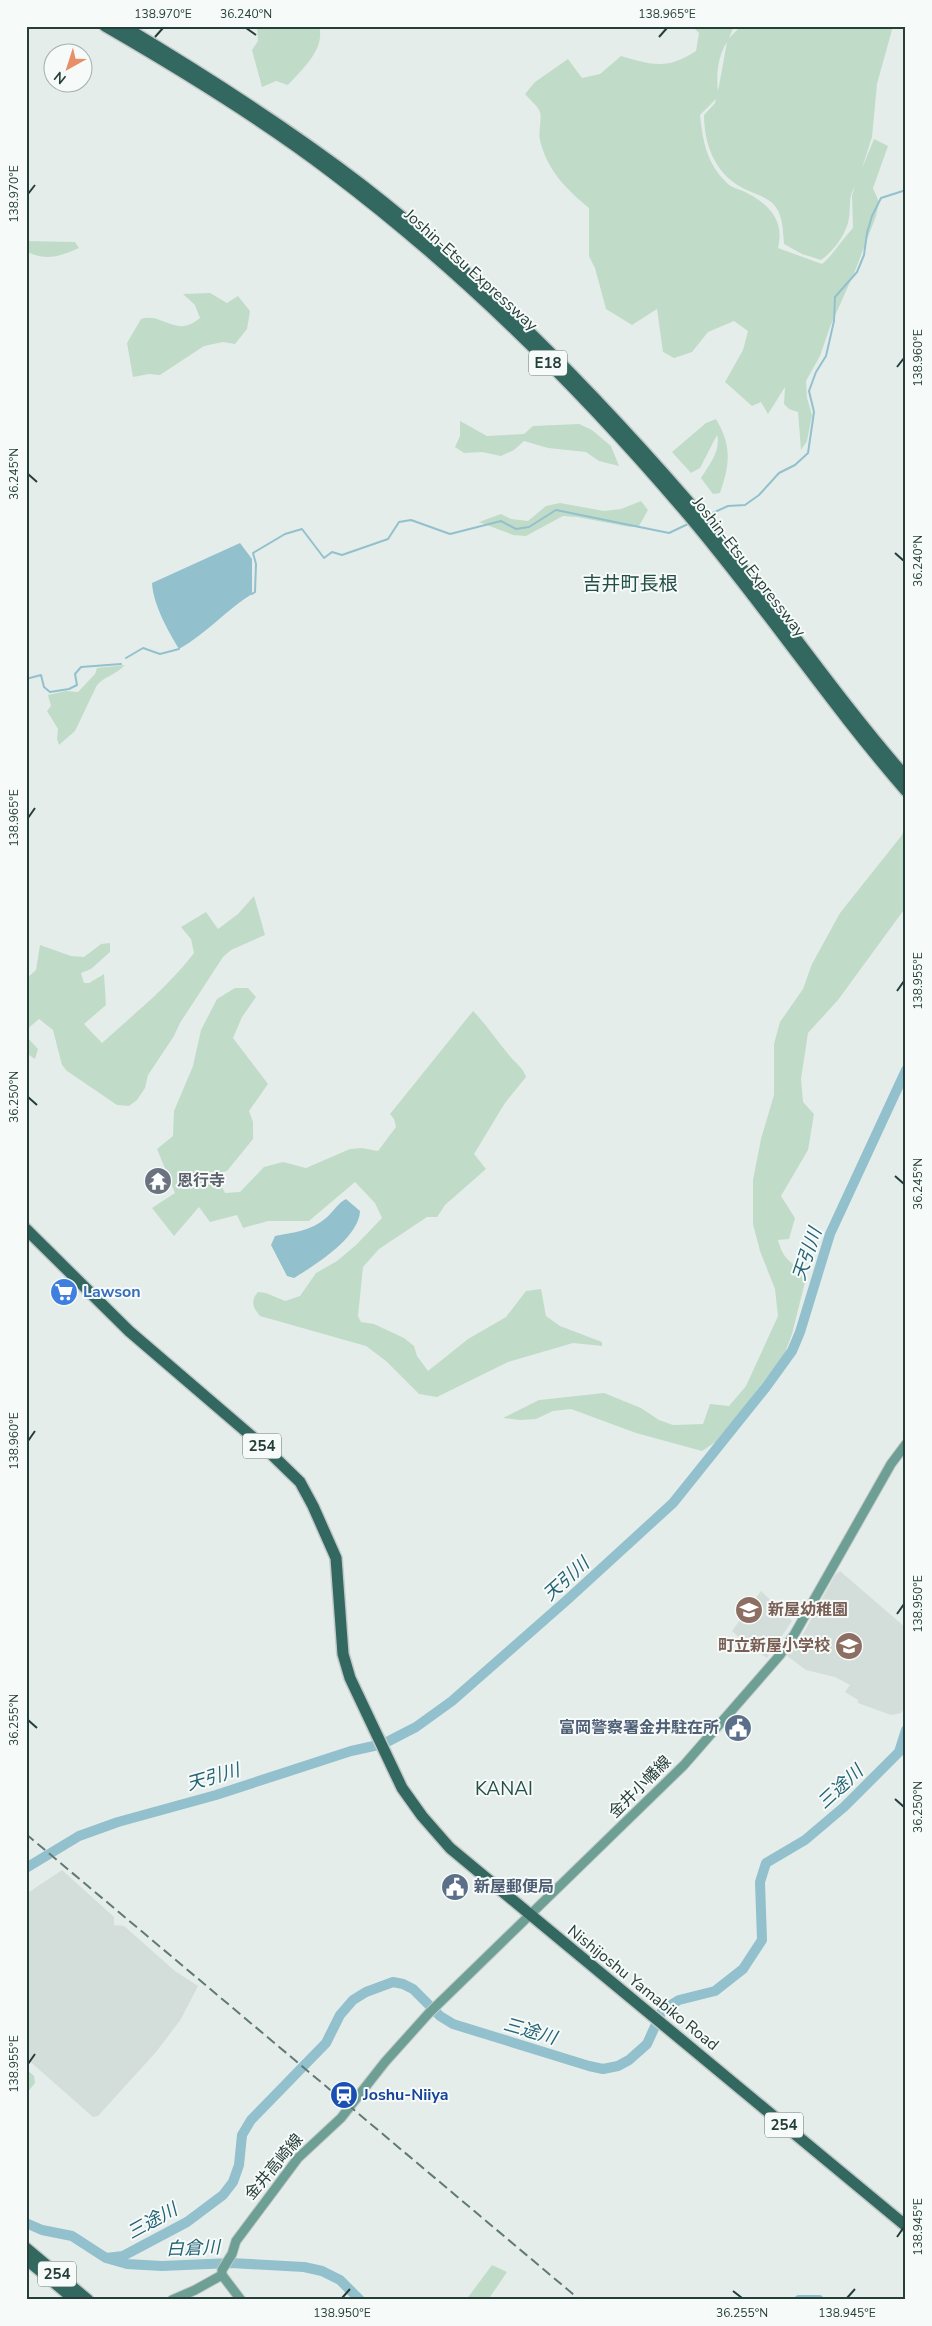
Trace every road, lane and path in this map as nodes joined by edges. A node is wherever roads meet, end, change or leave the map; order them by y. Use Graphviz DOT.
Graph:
graph roads {
  1 [pos="105,26"];
  2 [pos="123,26"];
  3 [pos="906,777"];
  4 [pos="906,791"];
  5 [pos="26,1229"];
  6 [pos="906,1444"];
  7 [pos="529,1915"];
  8 [pos="906,2226"];
  9 [pos="26,2248"];
  10 [pos="26,2259"];
  11 [pos="222,2272"];
  12 [pos="75,2300"];
  13 [pos="88,2300"];
  14 [pos="172,2300"];
  15 [pos="241,2300"];
  1 -- 4 [label="highway, Joshin-Etsu Expressway / E18"];
  2 -- 3 [label="highway, Joshin-Etsu Expressway / E18"];
  5 -- 7 [label="highway, Nishijoshu Yamabiko Road / 254"];
  6 -- 7 [label="main road, 金井小幡線"];
  7 -- 8 [label="highway, Nishijoshu Yamabiko Road / 254"];
  7 -- 11 [label="main road, 金井高崎線"];
  9 -- 13 [label="highway, 254"];
  10 -- 12 [label="highway, 254"];
  11 -- 14 [label="main road"];
  11 -- 15 [label="main road"];
}
